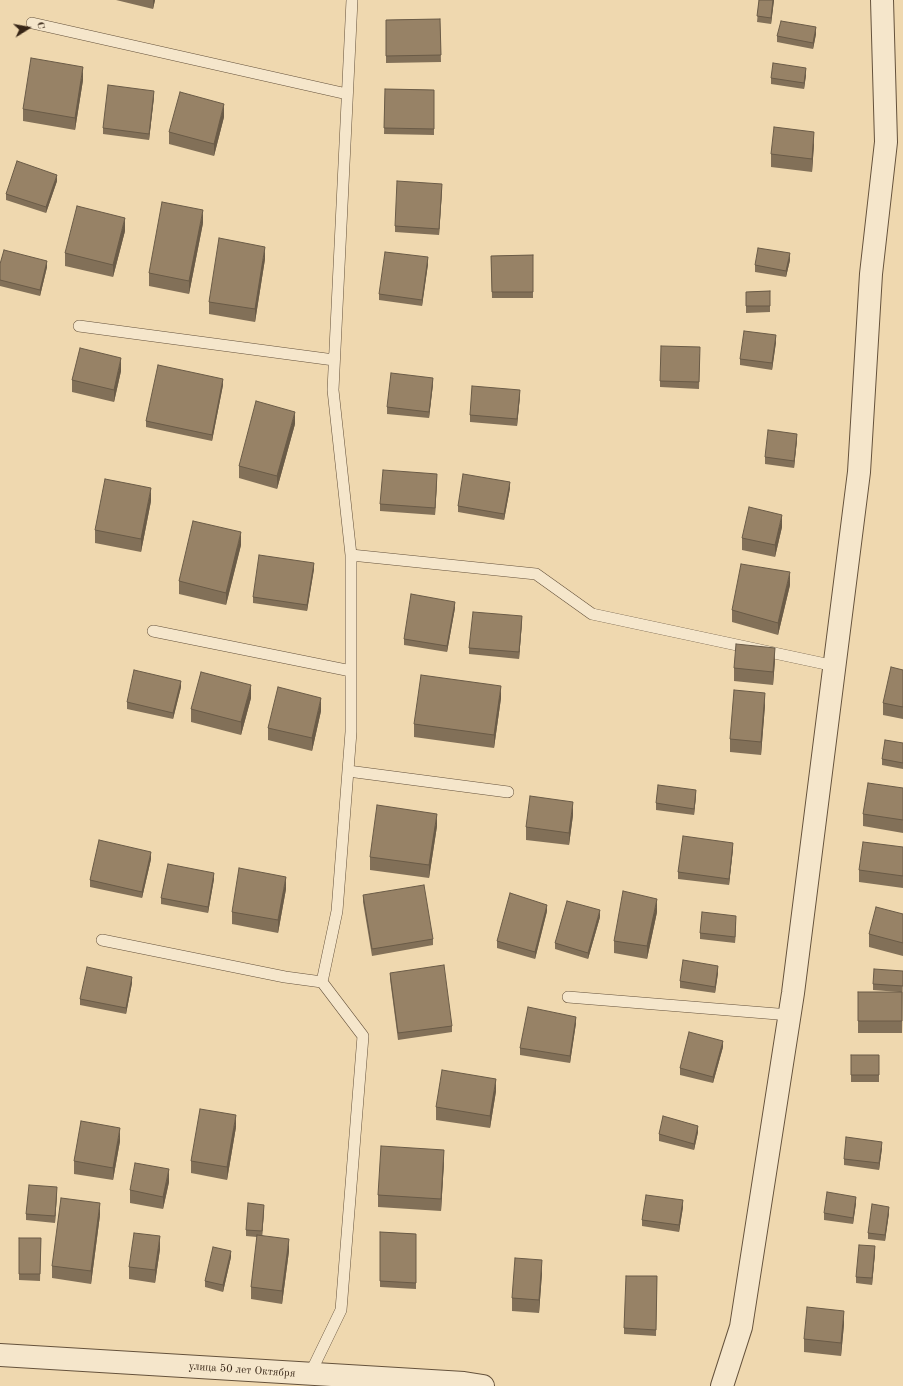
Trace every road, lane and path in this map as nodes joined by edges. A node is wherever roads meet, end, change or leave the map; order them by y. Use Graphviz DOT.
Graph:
graph roads {
  1 [pos="352,0"];
  2 [pos="882,0"];
  3 [pos="32,23"];
  4 [pos="347,94"];
  5 [pos="895,144"];
  6 [pos="79,326"];
  7 [pos="334,360"];
  8 [pos="351,555"];
  9 [pos="153,631"];
  10 [pos="835,666"];
  11 [pos="351,670"];
  12 [pos="348,771"];
  13 [pos="508,792"];
  14 [pos="102,940"];
  15 [pos="322,982"];
  16 [pos="568,997"];
  17 [pos="790,1015"];
  18 [pos="0,1355"];
  19 [pos="308,1380"];
  20 [pos="483,1386"];
  21 [pos="722,1386"];
  1 -- 4 [label="lane"];
  2 -- 5 [label="street"];
  3 -- 4 [label="lane"];
  4 -- 7 [label="lane"];
  5 -- 10 [label="street"];
  6 -- 7 [label="lane"];
  7 -- 8 [label="lane"];
  8 -- 10 [label="lane"];
  8 -- 11 [label="lane"];
  9 -- 11 [label="lane"];
  10 -- 17 [label="street"];
  11 -- 12 [label="lane"];
  12 -- 13 [label="lane"];
  12 -- 15 [label="lane"];
  14 -- 15 [label="lane"];
  15 -- 19 [label="lane"];
  16 -- 17 [label="lane"];
  17 -- 21 [label="street"];
  18 -- 19 [label="street, улица 50 лет Октября"];
  19 -- 20 [label="street, улица 50 лет Октября"];
}
